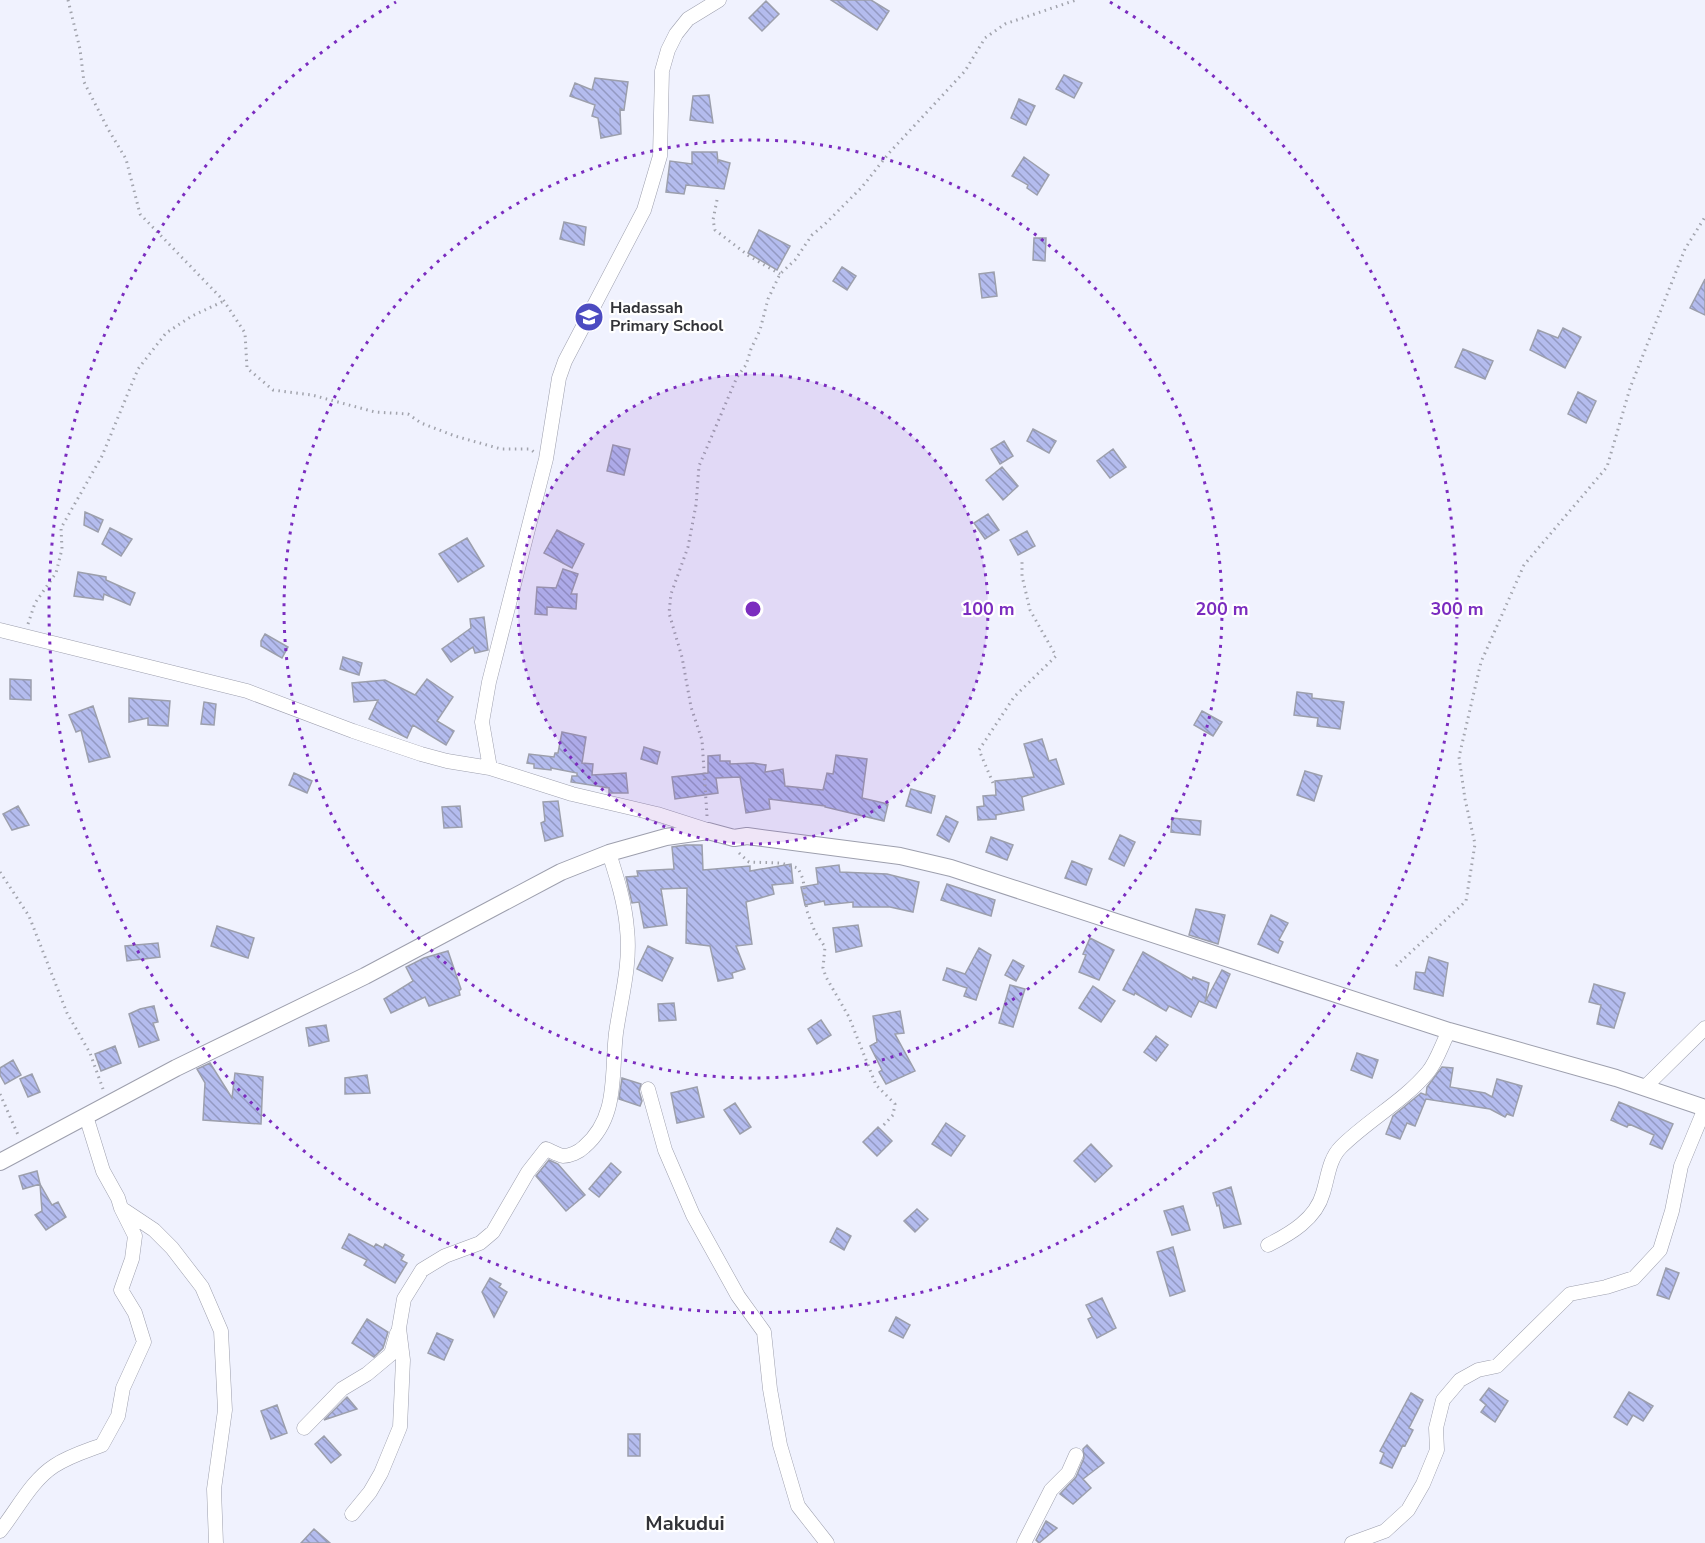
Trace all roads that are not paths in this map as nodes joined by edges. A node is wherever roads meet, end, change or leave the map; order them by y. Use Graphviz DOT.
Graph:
graph roads {
  1 [pos="719,0"];
  2 [pos="0,630"];
  3 [pos="490,768"];
  4 [pos="708,831"];
  5 [pos="609,853"];
  6 [pos="1705,1028"];
  7 [pos="1449,1031"];
  8 [pos="1645,1088"];
  9 [pos="648,1089"];
  10 [pos="1705,1108"];
  11 [pos="86,1116"];
  12 [pos="0,1162"];
  13 [pos="121,1208"];
  14 [pos="1268,1245"];
  15 [pos="399,1328"];
  16 [pos="304,1428"];
  17 [pos="1076,1455"];
  18 [pos="352,1514"];
  19 [pos="0,1531"];
  20 [pos="216,1543"];
  21 [pos="827,1543"];
  22 [pos="1023,1543"];
  23 [pos="1352,1543"];
  1 -- 3 [label="street"];
  2 -- 3 [label="street"];
  3 -- 4 [label="street"];
  4 -- 5 [label="street"];
  4 -- 7 [label="street"];
  5 -- 11 [label="street"];
  5 -- 15 [label="street"];
  6 -- 8 [label="street"];
  7 -- 8 [label="street"];
  7 -- 14 [label="street"];
  8 -- 10 [label="street"];
  9 -- 21 [label="street"];
  10 -- 23 [label="street"];
  11 -- 12 [label="street"];
  11 -- 13 [label="street"];
  13 -- 19 [label="street"];
  13 -- 20 [label="street"];
  15 -- 16 [label="street"];
  15 -- 18 [label="street"];
  17 -- 22 [label="street"];
}
